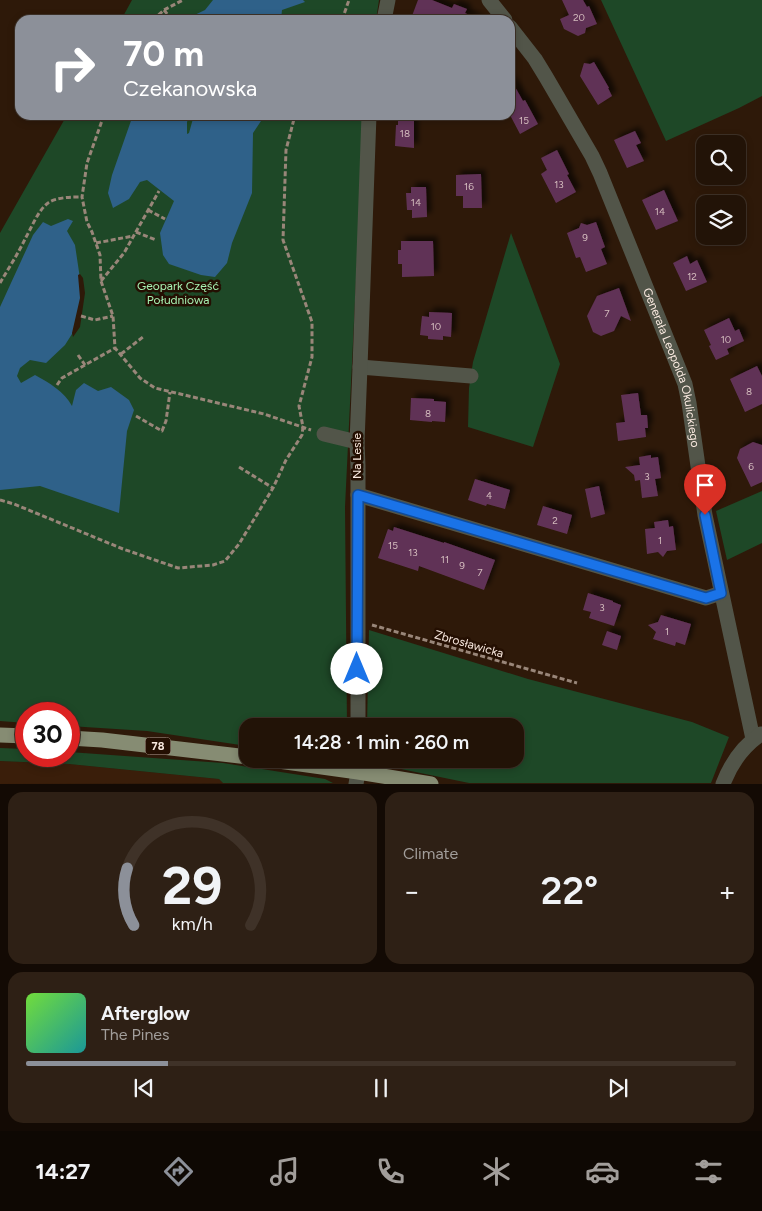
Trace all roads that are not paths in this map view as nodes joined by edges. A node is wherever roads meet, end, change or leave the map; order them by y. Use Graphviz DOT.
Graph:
graph roads {
  1 [pos="388,0"];
  2 [pos="489,0"];
  3 [pos="385,15"];
  4 [pos="501,15"];
  5 [pos="515,34"];
  6 [pos="368,120"];
  7 [pos="360,367"];
  8 [pos="471,376"];
  9 [pos="324,434"];
  10 [pos="356,442"];
  11 [pos="358,495"];
  12 [pos="721,593"];
  13 [pos="358,718"];
  14 [pos="0,734"];
  15 [pos="15,735"];
  16 [pos="758,736"];
  17 [pos="80,739"];
  18 [pos="239,756"];
  19 [pos="334,768"];
  20 [pos="357,771"];
  21 [pos="431,784"];
  22 [pos="724,784"];
  1 -- 3 [label="street"];
  2 -- 4 [label="street"];
  5 -- 12 [label="street, Generała Leopolda Okulickiego"];
  6 -- 7 [label="street, Na Lesie"];
  7 -- 8 [label="street"];
  7 -- 10 [label="street, Na Lesie"];
  9 -- 10 [label="street"];
  10 -- 11 [label="street, Na Lesie"];
  11 -- 12 [label="street"];
  11 -- 13 [label="street, Na Lesie"];
  12 -- 16 [label="street, Generała Leopolda Okulickiego"];
  14 -- 15 [label="main road"];
  16 -- 22 [label="street"];
  17 -- 18 [label="main road, 78"];
  19 -- 20 [label="main road"];
  20 -- 21 [label="main road"];
}
